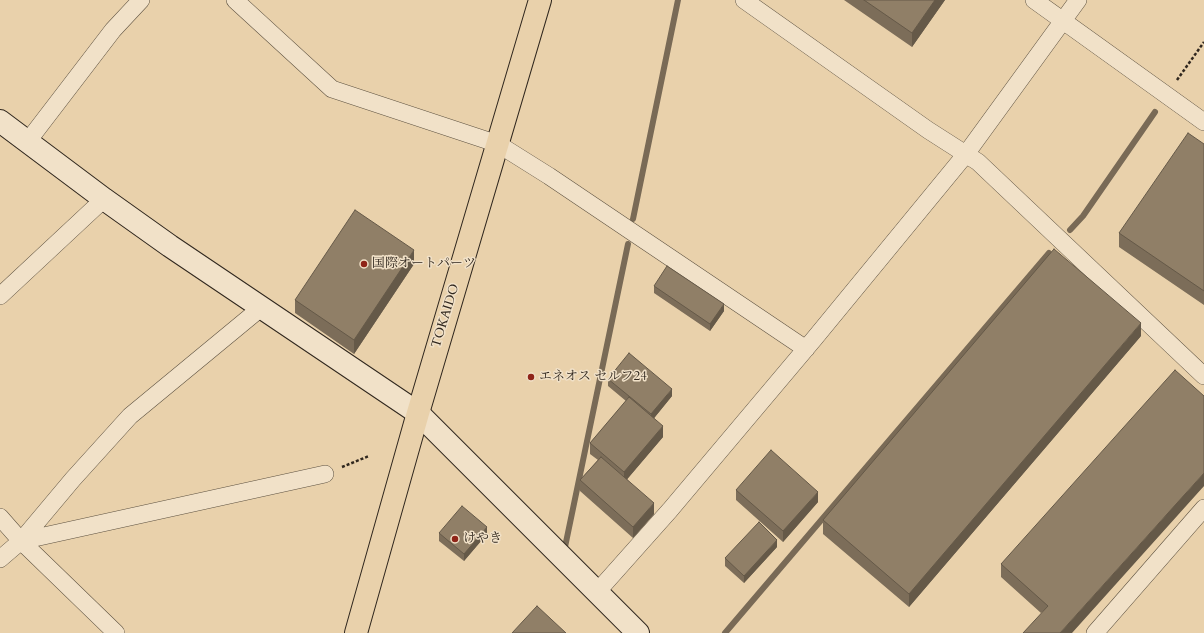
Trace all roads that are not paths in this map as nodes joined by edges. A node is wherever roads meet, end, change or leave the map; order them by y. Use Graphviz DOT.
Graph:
graph roads {
  1 [pos="140,0"];
  2 [pos="235,0"];
  3 [pos="540,0"];
  4 [pos="744,0"];
  5 [pos="1034,0"];
  6 [pos="1078,0"];
  7 [pos="1063,20"];
  8 [pos="0,121"];
  9 [pos="1204,122"];
  10 [pos="28,141"];
  11 [pos="498,144"];
  12 [pos="966,154"];
  13 [pos="104,199"];
  14 [pos="0,296"];
  15 [pos="262,307"];
  16 [pos="806,348"];
  17 [pos="1204,376"];
  18 [pos="418,412"];
  19 [pos="325,474"];
  20 [pos="1204,508"];
  21 [pos="0,517"];
  22 [pos="21,541"];
  23 [pos="0,559"];
  24 [pos="597,592"];
  25 [pos="116,633"];
  26 [pos="356,633"];
  27 [pos="638,633"];
  28 [pos="1095,633"];
  1 -- 10 [label="street"];
  2 -- 11 [label="street"];
  3 -- 11 [label="highway, TOKAIDO"];
  4 -- 12 [label="street"];
  5 -- 7 [label="street"];
  6 -- 7 [label="street"];
  7 -- 9 [label="street"];
  7 -- 12 [label="street"];
  8 -- 10 [label="street"];
  10 -- 13 [label="street"];
  11 -- 16 [label="street"];
  11 -- 18 [label="highway, TOKAIDO"];
  12 -- 16 [label="street"];
  12 -- 17 [label="street"];
  13 -- 14 [label="street"];
  13 -- 15 [label="street"];
  15 -- 18 [label="street"];
  15 -- 22 [label="street"];
  16 -- 24 [label="street"];
  18 -- 24 [label="street"];
  18 -- 26 [label="highway, TOKAIDO"];
  19 -- 22 [label="street"];
  20 -- 28 [label="street"];
  21 -- 22 [label="street"];
  22 -- 23 [label="street"];
  22 -- 25 [label="street"];
  24 -- 27 [label="street"];
}
